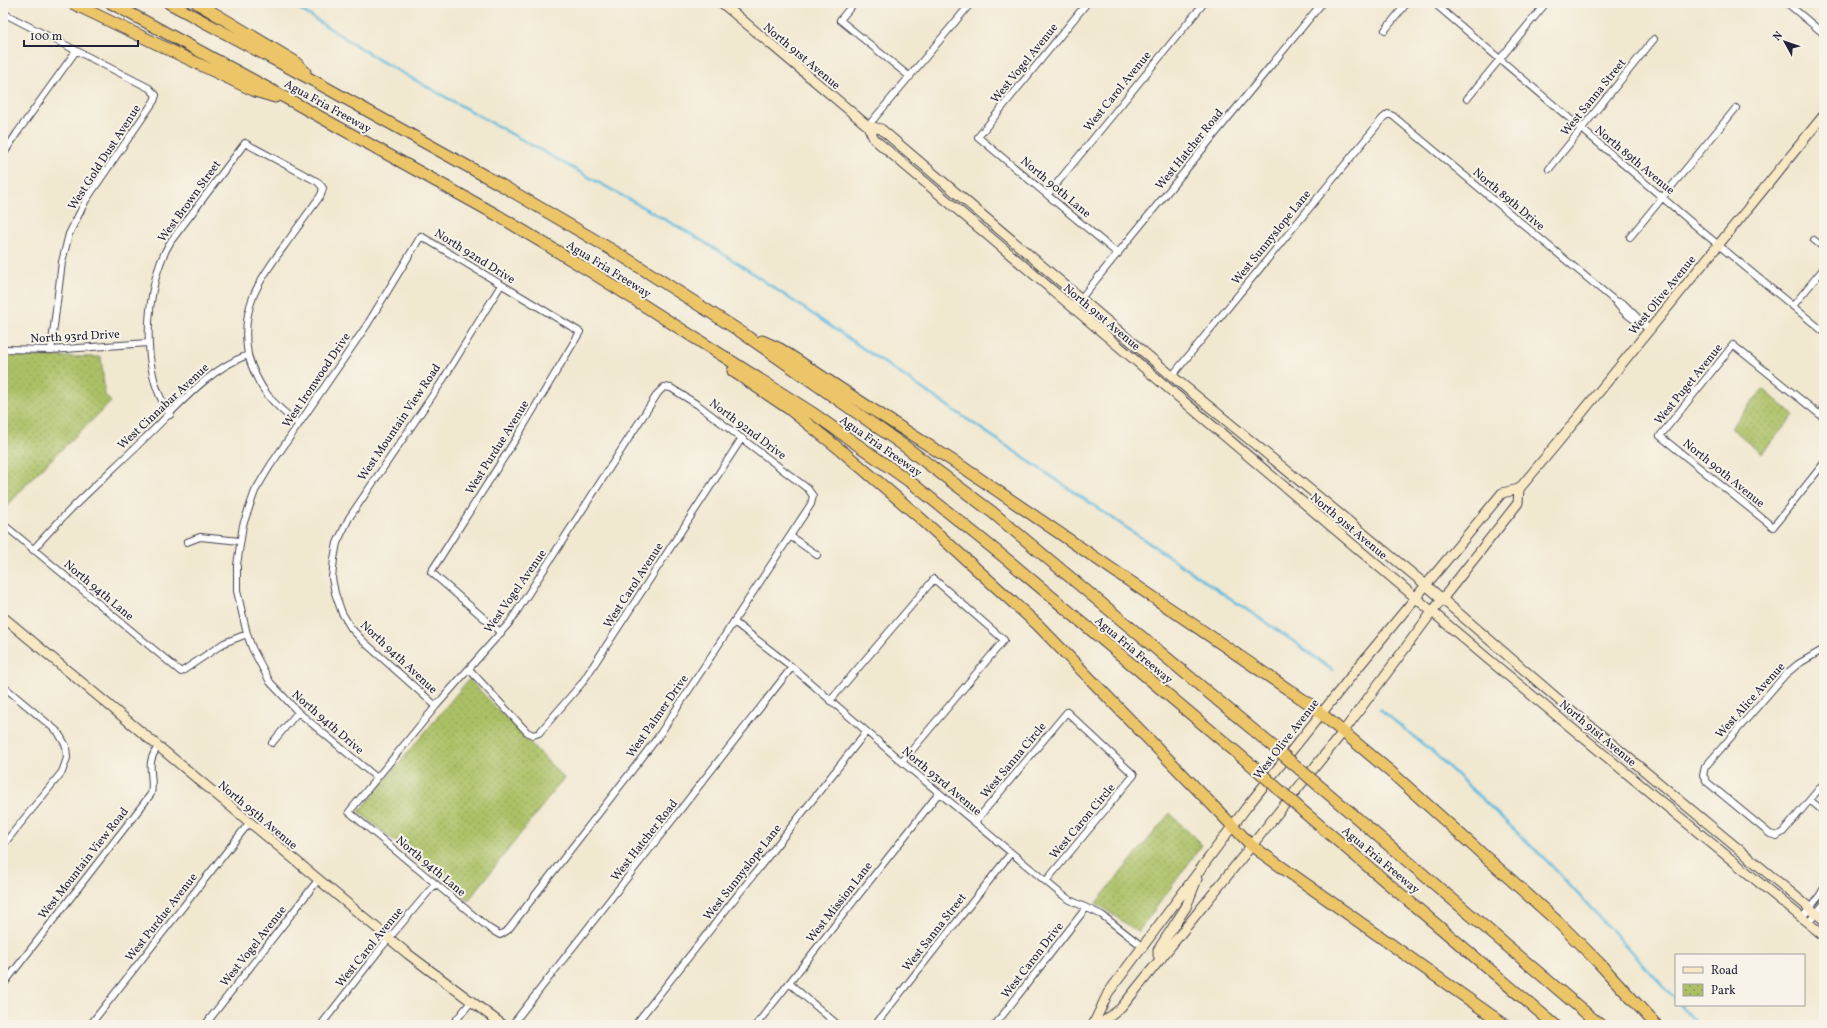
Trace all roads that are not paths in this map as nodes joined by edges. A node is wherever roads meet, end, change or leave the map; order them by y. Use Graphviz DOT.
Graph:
graph roads {
  1 [pos="72,3"];
  2 [pos="111,3"];
  3 [pos="169,3"];
  4 [pos="198,3"];
  5 [pos="854,3"];
  6 [pos="970,3"];
  7 [pos="1087,3"];
  8 [pos="1204,3"];
  9 [pos="1322,3"];
  10 [pos="1407,3"];
  11 [pos="1434,3"];
  12 [pos="1546,3"];
  13 [pos="1787,3"];
  14 [pos="725,4"];
  15 [pos="3,13"];
  16 [pos="1385,30"];
  17 [pos="1824,34"];
  18 [pos="1654,39"];
  19 [pos="76,51"];
  20 [pos="1499,59"];
  21 [pos="910,77"];
  22 [pos="314,81"];
  23 [pos="1466,99"];
  24 [pos="295,102"];
  25 [pos="1736,108"];
  26 [pos="1388,114"];
  27 [pos="1824,115"];
  28 [pos="868,126"];
  29 [pos="1581,128"];
  30 [pos="978,137"];
  31 [pos="3,155"];
  32 [pos="1549,168"];
  33 [pos="1048,194"];
  34 [pos="1663,198"];
  35 [pos="978,212"];
  36 [pos="970,221"];
  37 [pos="421,236"];
  38 [pos="1630,238"];
  39 [pos="1814,240"];
  40 [pos="1718,245"];
  41 [pos="1824,248"];
  42 [pos="1118,254"];
  43 [pos="1824,268"];
  44 [pos="593,273"];
  45 [pos="501,285"];
  46 [pos="1081,299"];
  47 [pos="1793,306"];
  48 [pos="1072,308"];
  49 [pos="1650,329"];
  50 [pos="738,330"];
  51 [pos="580,332"];
  52 [pos="1824,332"];
  53 [pos="148,343"];
  54 [pos="3,349"];
  55 [pos="51,350"];
  56 [pos="248,355"];
  57 [pos="1172,376"];
  58 [pos="1164,385"];
  59 [pos="664,387"];
  60 [pos="1824,402"];
  61 [pos="170,415"];
  62 [pos="1823,416"];
  63 [pos="299,424"];
  64 [pos="1660,436"];
  65 [pos="742,438"];
  66 [pos="1256,446"];
  67 [pos="1248,456"];
  68 [pos="1824,463"];
  69 [pos="1519,489"];
  70 [pos="813,496"];
  71 [pos="1331,507"];
  72 [pos="1321,518"];
  73 [pos="3,524"];
  74 [pos="790,536"];
  75 [pos="240,541"];
  76 [pos="187,542"];
  77 [pos="34,550"];
  78 [pos="817,555"];
  79 [pos="332,578"];
  80 [pos="1426,585"];
  81 [pos="1416,598"];
  82 [pos="1442,598"];
  83 [pos="1432,612"];
  84 [pos="3,618"];
  85 [pos="734,622"];
  86 [pos="501,633"];
  87 [pos="248,634"];
  88 [pos="1824,649"];
  89 [pos="792,668"];
  90 [pos="469,669"];
  91 [pos="3,686"];
  92 [pos="830,701"];
  93 [pos="436,706"];
  94 [pos="298,712"];
  95 [pos="1067,712"];
  96 [pos="1321,714"];
  97 [pos="866,732"];
  98 [pos="1343,732"];
  99 [pos="272,742"];
  100 [pos="158,747"];
  101 [pos="902,762"];
  102 [pos="377,778"];
  103 [pos="1824,783"];
  104 [pos="939,792"];
  105 [pos="1810,800"];
  106 [pos="349,812"];
  107 [pos="1824,812"];
  108 [pos="249,822"];
  109 [pos="975,822"];
  110 [pos="1233,826"];
  111 [pos="3,845"];
  112 [pos="1252,846"];
  113 [pos="1011,852"];
  114 [pos="1199,872"];
  115 [pos="318,880"];
  116 [pos="1046,881"];
  117 [pos="435,884"];
  118 [pos="1824,888"];
  119 [pos="1824,904"];
  120 [pos="1086,908"];
  121 [pos="1813,911"];
  122 [pos="1805,920"];
  123 [pos="1824,920"];
  124 [pos="500,935"];
  125 [pos="1824,936"];
  126 [pos="389,938"];
  127 [pos="1144,947"];
  128 [pos="1161,959"];
  129 [pos="789,983"];
  130 [pos="3,986"];
  131 [pos="471,1002"];
  132 [pos="90,1025"];
  133 [pos="205,1025"];
  134 [pos="321,1025"];
  135 [pos="452,1025"];
  136 [pos="503,1025"];
  137 [pos="512,1025"];
  138 [pos="635,1025"];
  139 [pos="756,1025"];
  140 [pos="838,1025"];
  141 [pos="875,1025"];
  142 [pos="995,1025"];
  143 [pos="1093,1025"];
  144 [pos="1099,1025"];
  145 [pos="1505,1025"];
  146 [pos="1555,1025"];
  147 [pos="1600,1025"];
  148 [pos="1656,1025"];
  1 -- 24 [label="highway"];
  2 -- 24 [label="highway, Agua Fria Freeway"];
  3 -- 22 [label="highway, Agua Fria Freeway"];
  4 -- 22 [label="highway"];
  5 -- 21 [label="street"];
  6 -- 21 [label="street"];
  7 -- 30 [label="street, West Vogel Avenue"];
  8 -- 33 [label="street, West Carol Avenue"];
  9 -- 42 [label="street, West Hatcher Road"];
  10 -- 16 [label="street"];
  11 -- 20 [label="street, North 89th Avenue"];
  12 -- 20 [label="street"];
  13 -- 17 [label="street"];
  14 -- 28 [label="main road, North 91st Avenue"];
  15 -- 19 [label="street"];
  18 -- 29 [label="street, West Sanna Street"];
  19 -- 31 [label="street"];
  19 -- 55 [label="street, West Gold Dust Avenue"];
  20 -- 23 [label="street"];
  20 -- 29 [label="street, North 89th Avenue"];
  21 -- 28 [label="street"];
  22 -- 50 [label="highway, Agua Fria Freeway"];
  24 -- 44 [label="highway, Agua Fria Freeway"];
  25 -- 34 [label="street"];
  26 -- 49 [label="street, North 89th Drive"];
  26 -- 57 [label="street, West Sunnyslope Lane"];
  27 -- 40 [label="main road, West Olive Avenue"];
  28 -- 35 [label="main road, North 91st Avenue"];
  28 -- 36 [label="main road, North 91st Avenue"];
  29 -- 32 [label="street, West Sanna Street"];
  29 -- 34 [label="street, North 89th Avenue"];
  30 -- 33 [label="street, North 90th Lane"];
  33 -- 42 [label="street, North 90th Lane"];
  34 -- 38 [label="street"];
  34 -- 40 [label="street, North 89th Avenue"];
  35 -- 36 [label="main road"];
  35 -- 46 [label="main road, North 91st Avenue"];
  36 -- 48 [label="main road, North 91st Avenue"];
  37 -- 45 [label="street, North 92nd Drive"];
  37 -- 63 [label="street, West Ironwood Drive"];
  39 -- 41 [label="street"];
  40 -- 47 [label="street, North 89th Avenue"];
  40 -- 49 [label="main road, West Olive Avenue"];
  42 -- 46 [label="street, West Hatcher Road"];
  43 -- 47 [label="street"];
  44 -- 110 [label="highway"];
  44 -- 146 [label="highway, Agua Fria Freeway, bridge"];
  45 -- 51 [label="street, North 92nd Drive"];
  45 -- 79 [label="street, West Mountain View Road"];
  46 -- 48 [label="street, West Hatcher Road"];
  46 -- 57 [label="main road, North 91st Avenue"];
  47 -- 52 [label="street, North 89th Avenue"];
  48 -- 58 [label="main road, North 91st Avenue"];
  49 -- 69 [label="main road, West Olive Avenue"];
  50 -- 96 [label="highway"];
  50 -- 147 [label="highway, Agua Fria Freeway, bridge"];
  51 -- 86 [label="street, West Purdue Avenue"];
  53 -- 55 [label="street, North 93rd Drive"];
  53 -- 56 [label="street, West Brown Street"];
  53 -- 61 [label="street, West Brown Street"];
  54 -- 55 [label="street, North 93rd Drive"];
  56 -- 61 [label="street, West Cinnabar Avenue"];
  56 -- 63 [label="street"];
  57 -- 58 [label="main road"];
  57 -- 66 [label="main road, North 91st Avenue"];
  58 -- 67 [label="main road, North 91st Avenue"];
  59 -- 65 [label="street, North 92nd Drive"];
  59 -- 86 [label="street, West Vogel Avenue"];
  60 -- 62 [label="street"];
  61 -- 77 [label="street, West Cinnabar Avenue"];
  62 -- 64 [label="street, West Puget Avenue"];
  63 -- 75 [label="street, West Ironwood Drive"];
  64 -- 68 [label="street, North 90th Avenue"];
  65 -- 70 [label="street, North 92nd Drive"];
  65 -- 90 [label="street, West Carol Avenue"];
  66 -- 67 [label="main road"];
  66 -- 71 [label="main road, North 91st Avenue"];
  67 -- 72 [label="main road, North 91st Avenue"];
  69 -- 80 [label="main road, West Olive Avenue"];
  69 -- 82 [label="main road, West Olive Avenue"];
  70 -- 74 [label="street, West Palmer Drive"];
  71 -- 72 [label="main road"];
  71 -- 80 [label="main road, North 91st Avenue"];
  72 -- 81 [label="main road, North 91st Avenue"];
  73 -- 77 [label="street, North 94th Lane"];
  74 -- 78 [label="street"];
  74 -- 85 [label="street, West Palmer Drive"];
  75 -- 76 [label="street"];
  75 -- 87 [label="street, North 94th Drive"];
  77 -- 87 [label="street, North 94th Lane"];
  79 -- 93 [label="street, North 94th Avenue"];
  80 -- 81 [label="main road, West Olive Avenue"];
  80 -- 82 [label="main road, North 91st Avenue"];
  81 -- 83 [label="main road, North 91st Avenue"];
  81 -- 96 [label="main road, West Olive Avenue"];
  82 -- 83 [label="main road, West Olive Avenue"];
  82 -- 121 [label="main road, North 91st Avenue"];
  83 -- 98 [label="main road, West Olive Avenue"];
  83 -- 122 [label="main road, North 91st Avenue"];
  84 -- 100 [label="main road, North 95th Avenue"];
  85 -- 89 [label="street, North 93rd Avenue"];
  85 -- 124 [label="street, West Palmer Drive"];
  86 -- 90 [label="street, West Vogel Avenue"];
  87 -- 94 [label="street, North 94th Drive"];
  88 -- 105 [label="street, West Alice Avenue"];
  89 -- 92 [label="street, North 93rd Avenue"];
  89 -- 137 [label="street, West Hatcher Road"];
  90 -- 93 [label="street, West Vogel Avenue"];
  91 -- 111 [label="street"];
  92 -- 97 [label="street, North 93rd Avenue"];
  92 -- 101 [label="street"];
  93 -- 102 [label="street, West Vogel Avenue"];
  94 -- 99 [label="street"];
  94 -- 102 [label="street, North 94th Drive"];
  95 -- 109 [label="street, West Sanna Circle"];
  95 -- 116 [label="street, West Caron Circle"];
  96 -- 98 [label="highway"];
  96 -- 110 [label="main road, West Olive Avenue"];
  97 -- 101 [label="street, North 93rd Avenue"];
  97 -- 138 [label="street, West Sunnyslope Lane"];
  98 -- 112 [label="main road, West Olive Avenue"];
  98 -- 148 [label="highway"];
  100 -- 108 [label="main road, North 95th Avenue"];
  100 -- 130 [label="street, West Mountain View Road"];
  101 -- 104 [label="street, North 93rd Avenue"];
  102 -- 106 [label="street, West Vogel Avenue"];
  103 -- 105 [label="street"];
  104 -- 109 [label="street, North 93rd Avenue"];
  104 -- 129 [label="street, West Mission Lane"];
  105 -- 107 [label="street"];
  106 -- 117 [label="street, North 94th Lane"];
  108 -- 115 [label="main road, North 95th Avenue"];
  108 -- 132 [label="street, West Purdue Avenue"];
  109 -- 113 [label="street, North 93rd Avenue"];
  110 -- 112 [label="highway"];
  110 -- 114 [label="main road, West Olive Avenue"];
  112 -- 128 [label="main road, West Olive Avenue"];
  112 -- 145 [label="highway"];
  113 -- 116 [label="street, North 93rd Avenue"];
  113 -- 141 [label="street, West Sanna Street"];
  114 -- 127 [label="main road, West Olive Avenue"];
  114 -- 128 [label="main road"];
  115 -- 126 [label="main road, North 95th Avenue"];
  115 -- 133 [label="street, West Vogel Avenue"];
  116 -- 120 [label="street, North 93rd Avenue"];
  117 -- 124 [label="street, North 94th Lane"];
  117 -- 126 [label="street, West Carol Avenue"];
  118 -- 121 [label="street"];
  119 -- 121 [label="street"];
  120 -- 127 [label="street, North 93rd Avenue"];
  120 -- 142 [label="street, West Caron Drive"];
  121 -- 122 [label="street"];
  121 -- 123 [label="main road, North 91st Avenue"];
  122 -- 125 [label="main road, North 91st Avenue"];
  126 -- 131 [label="main road, North 95th Avenue"];
  126 -- 134 [label="street, West Carol Avenue"];
  127 -- 143 [label="main road, West Olive Avenue"];
  128 -- 144 [label="main road, West Olive Avenue"];
  129 -- 139 [label="street, West Mission Lane"];
  129 -- 140 [label="street"];
  131 -- 135 [label="street"];
  131 -- 136 [label="main road, North 95th Avenue"];
}
